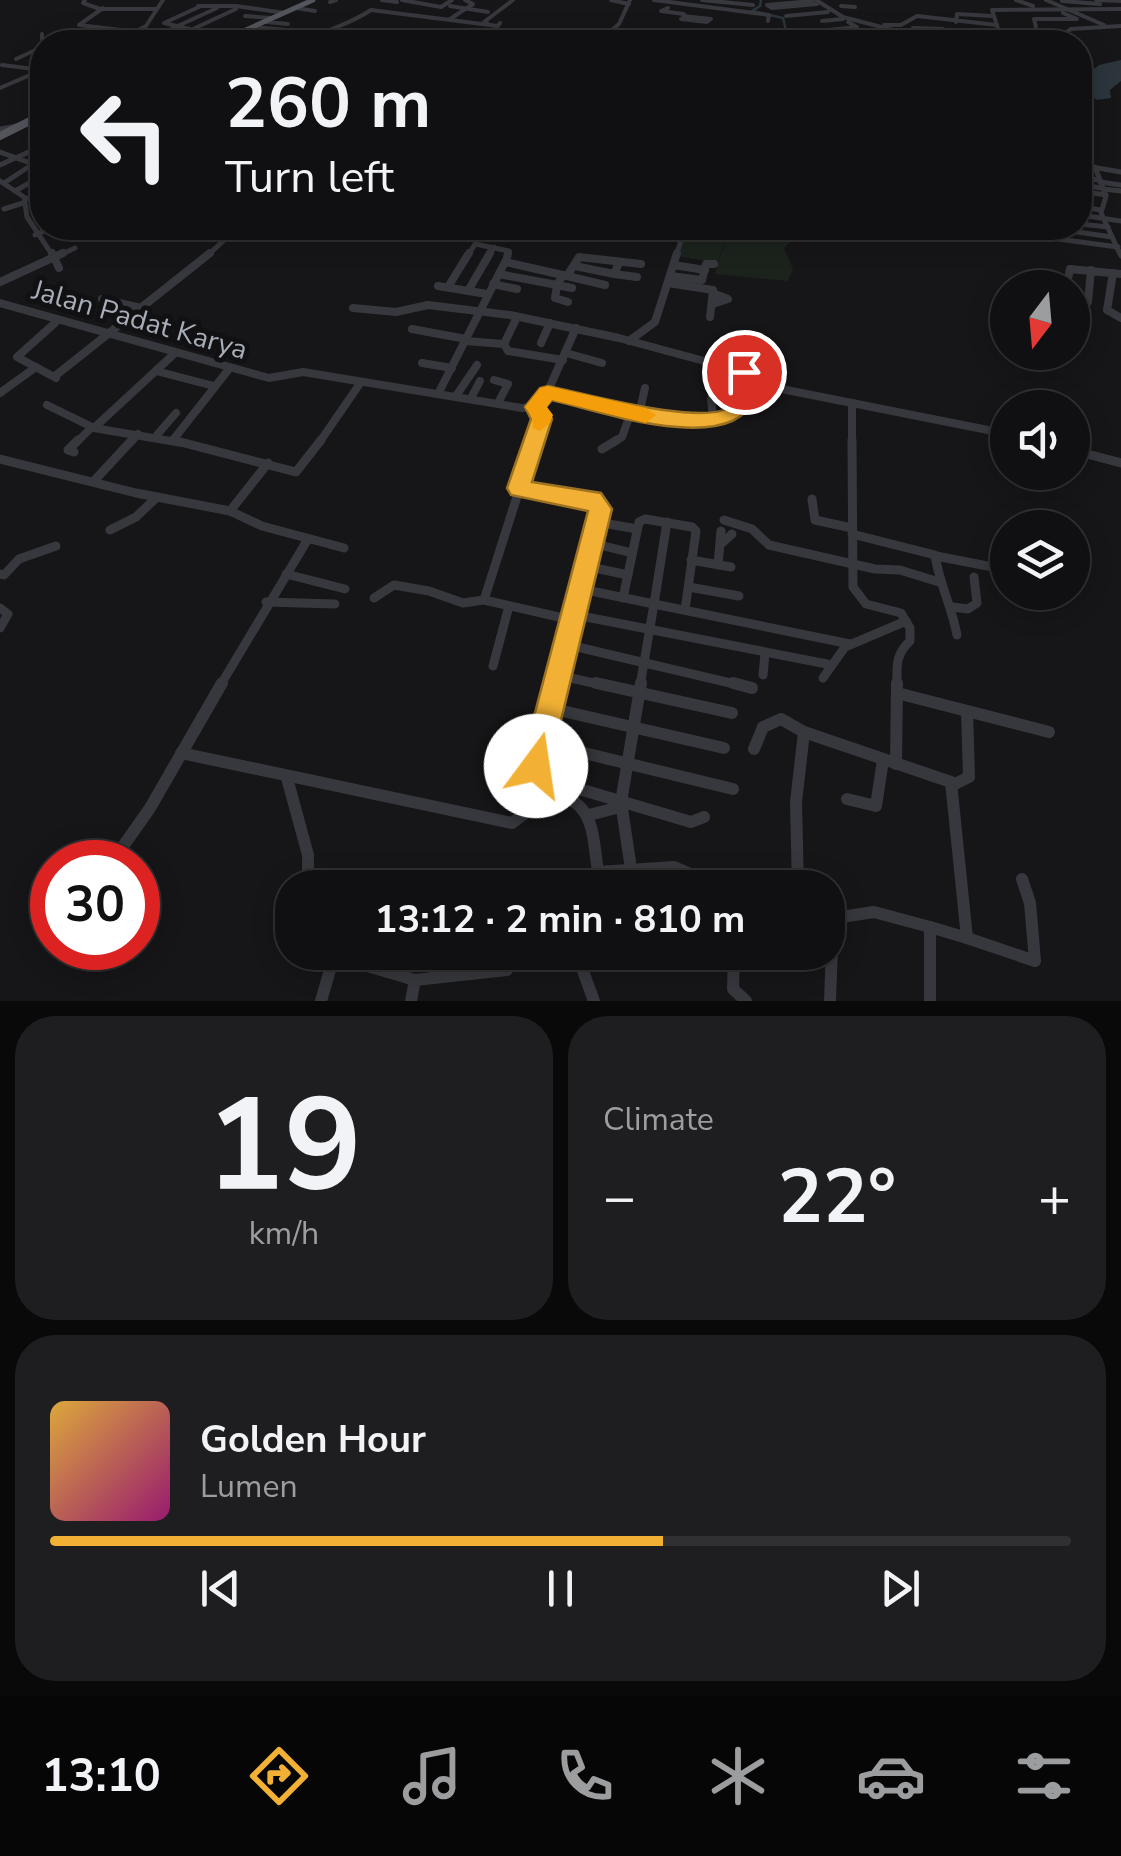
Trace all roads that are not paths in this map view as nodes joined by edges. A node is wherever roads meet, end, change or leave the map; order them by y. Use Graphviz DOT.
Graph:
graph roads {
  1 [pos="112,0"];
  2 [pos="163,0"];
  3 [pos="314,0"];
  4 [pos="382,0"];
  5 [pos="465,0"];
  6 [pos="513,0"];
  7 [pos="611,0"];
  8 [pos="654,0"];
  9 [pos="662,0"];
  10 [pos="702,0"];
  11 [pos="713,0"];
  12 [pos="740,0"];
  13 [pos="776,0"];
  14 [pos="1021,0"];
  15 [pos="1046,0"];
  16 [pos="1062,0"];
  17 [pos="81,1"];
  18 [pos="423,1"];
  19 [pos="766,1"];
  20 [pos="1093,1"];
  21 [pos="630,2"];
  22 [pos="399,3"];
  23 [pos="451,3"];
  24 [pos="473,4"];
  25 [pos="1120,4"];
  26 [pos="192,6"];
  27 [pos="201,6"];
  28 [pos="241,6"];
  29 [pos="827,6"];
  30 [pos="1011,6"];
  31 [pos="1034,6"];
  32 [pos="94,7"];
  33 [pos="219,7"];
  34 [pos="502,7"];
  35 [pos="650,7"];
  36 [pos="751,7"];
  37 [pos="855,7"];
  38 [pos="104,8"];
  39 [pos="296,8"];
  40 [pos="439,8"];
  41 [pos="317,9"];
  42 [pos="467,9"];
  43 [pos="1098,9"];
  44 [pos="156,10"];
  45 [pos="360,10"];
  46 [pos="775,10"];
  47 [pos="1056,10"];
  48 [pos="1082,10"];
  49 [pos="368,11"];
  50 [pos="384,11"];
  51 [pos="488,12"];
  52 [pos="685,12"];
  53 [pos="1068,12"];
  54 [pos="285,13"];
  55 [pos="461,13"];
  56 [pos="1034,14"];
  57 [pos="245,16"];
  58 [pos="663,16"];
  59 [pos="786,16"];
  60 [pos="992,16"];
  61 [pos="429,17"];
  62 [pos="272,18"];
  63 [pos="438,18"];
  64 [pos="804,18"];
  65 [pos="814,18"];
  66 [pos="450,19"];
  67 [pos="693,20"];
  68 [pos="768,21"];
  69 [pos="822,21"];
  70 [pos="846,21"];
  71 [pos="956,22"];
  72 [pos="150,23"];
  73 [pos="164,23"];
  74 [pos="487,23"];
  75 [pos="500,23"];
  76 [pos="243,24"];
  77 [pos="259,24"];
  78 [pos="288,24"];
  79 [pos="79,25"];
  80 [pos="998,25"];
  81 [pos="178,26"];
  82 [pos="461,26"];
  83 [pos="884,26"];
  84 [pos="895,26"];
  85 [pos="1106,26"];
  86 [pos="1121,26"];
  87 [pos="689,27"];
  88 [pos="1036,27"];
  89 [pos="913,28"];
  90 [pos="108,29"];
  91 [pos="70,30"];
  92 [pos="118,30"];
  93 [pos="141,30"];
  94 [pos="170,30"];
  95 [pos="193,30"];
  96 [pos="246,30"];
  97 [pos="288,30"];
  98 [pos="326,30"];
  99 [pos="423,30"];
  100 [pos="455,30"];
  101 [pos="612,30"];
  102 [pos="808,30"];
  103 [pos="828,30"];
  104 [pos="886,30"];
  105 [pos="943,30"];
  106 [pos="999,30"];
  107 [pos="1069,30"];
  108 [pos="30,53"];
  109 [pos="16,59"];
  110 [pos="2,65"];
  111 [pos="30,68"];
  112 [pos="30,75"];
  113 [pos="0,88"];
  114 [pos="30,119"];
  115 [pos="30,120"];
  116 [pos="0,129"];
  117 [pos="0,136"];
  118 [pos="30,150"];
  119 [pos="0,152"];
  120 [pos="18,156"];
  121 [pos="30,164"];
  122 [pos="0,165"];
  123 [pos="30,168"];
  124 [pos="1121,175"];
  125 [pos="18,176"];
  126 [pos="30,177"];
  127 [pos="30,183"];
  128 [pos="3,185"];
  129 [pos="1092,185"];
  130 [pos="1092,185"];
  131 [pos="1092,185"];
  132 [pos="16,191"];
  133 [pos="1101,191"];
  134 [pos="1121,191"];
  135 [pos="1092,198"];
  136 [pos="30,199"];
  137 [pos="24,201"];
  138 [pos="1092,202"];
  139 [pos="1121,206"];
  140 [pos="4,208"];
  141 [pos="1121,218"];
  142 [pos="30,221"];
  143 [pos="1121,230"];
  144 [pos="1114,238"];
  145 [pos="39,240"];
  146 [pos="224,240"];
  147 [pos="679,240"];
  148 [pos="494,246"];
  149 [pos="75,248"];
  150 [pos="1121,256"];
  151 [pos="55,258"];
  152 [pos="506,262"];
  153 [pos="619,262"];
  154 [pos="641,264"];
  155 [pos="714,264"];
  156 [pos="674,265"];
  157 [pos="574,266"];
  158 [pos="59,268"];
  159 [pos="705,270"];
  160 [pos="1069,270"];
  161 [pos="1091,270"];
  162 [pos="499,274"];
  163 [pos="614,274"];
  164 [pos="1117,274"];
  165 [pos="565,276"];
  166 [pos="637,277"];
  167 [pos="669,280"];
  168 [pos="1090,281"];
  169 [pos="0,282"];
  170 [pos="493,284"];
  171 [pos="605,285"];
  172 [pos="557,286"];
  173 [pos="572,288"];
  174 [pos="517,290"];
  175 [pos="468,291"];
  176 [pos="488,294"];
  177 [pos="102,299"];
  178 [pos="568,302"];
  179 [pos="4,304"];
  180 [pos="142,308"];
  181 [pos="353,308"];
  182 [pos="479,311"];
  183 [pos="0,312"];
  184 [pos="517,317"];
  185 [pos="710,317"];
  186 [pos="1121,318"];
  187 [pos="56,322"];
  188 [pos="550,323"];
  189 [pos="412,328"];
  190 [pos="576,328"];
  191 [pos="647,330"];
  192 [pos="661,332"];
  193 [pos="104,336"];
  194 [pos="465,340"];
  195 [pos="629,341"];
  196 [pos="541,343"];
  197 [pos="504,344"];
  198 [pos="175,353"];
  199 [pos="564,357"];
  200 [pos="602,362"];
  201 [pos="422,363"];
  202 [pos="476,365"];
  203 [pos="36,367"];
  204 [pos="720,367"];
  205 [pos="452,368"];
  206 [pos="229,369"];
  207 [pos="156,371"];
  208 [pos="494,380"];
  209 [pos="480,381"];
  210 [pos="361,382"];
  211 [pos="751,383"];
  212 [pos="214,386"];
  213 [pos="646,388"];
  214 [pos="548,392"];
  215 [pos="0,393"];
  216 [pos="438,394"];
  217 [pos="456,396"];
  218 [pos="471,398"];
  219 [pos="498,403"];
  220 [pos="852,403"];
  221 [pos="47,405"];
  222 [pos="535,407"];
  223 [pos="176,413"];
  224 [pos="635,413"];
  225 [pos="713,417"];
  226 [pos="93,428"];
  227 [pos="990,430"];
  228 [pos="138,434"];
  229 [pos="156,436"];
  230 [pos="173,440"];
  231 [pos="239,443"];
  232 [pos="602,449"];
  233 [pos="74,452"];
  234 [pos="230,454"];
  235 [pos="1090,455"];
  236 [pos="0,459"];
  237 [pos="1121,463"];
  238 [pos="268,464"];
  239 [pos="94,480"];
  240 [pos="518,488"];
  241 [pos="156,497"];
  242 [pos="812,499"];
  243 [pos="230,511"];
  244 [pos="668,522"];
  245 [pos="637,529"];
  246 [pos="110,530"];
  247 [pos="852,531"];
  248 [pos="308,539"];
  249 [pos="596,544"];
  250 [pos="56,546"];
  251 [pos="344,548"];
  252 [pos="632,553"];
  253 [pos="936,556"];
  254 [pos="692,560"];
  255 [pos="852,564"];
  256 [pos="718,565"];
  257 [pos="990,566"];
  258 [pos="590,567"];
  259 [pos="731,568"];
  260 [pos="286,574"];
  261 [pos="628,575"];
  262 [pos="1,577"];
  263 [pos="974,577"];
  264 [pos="939,582"];
  265 [pos="689,588"];
  266 [pos="345,589"];
  267 [pos="586,590"];
  268 [pos="740,596"];
  269 [pos="374,598"];
  270 [pos="623,598"];
  271 [pos="484,600"];
  272 [pos="266,602"];
  273 [pos="335,604"];
  274 [pos="654,604"];
  275 [pos="509,606"];
  276 [pos="952,607"];
  277 [pos="0,608"];
  278 [pos="685,610"];
  279 [pos="577,618"];
  280 [pos="733,620"];
  281 [pos="906,621"];
  282 [pos="0,628"];
  283 [pos="650,628"];
  284 [pos="957,636"];
  285 [pos="850,644"];
  286 [pos="730,645"];
  287 [pos="573,646"];
  288 [pos="765,654"];
  289 [pos="644,661"];
  290 [pos="827,664"];
  291 [pos="493,666"];
  292 [pos="763,675"];
  293 [pos="566,677"];
  294 [pos="823,678"];
  295 [pos="752,688"];
  296 [pos="897,693"];
  297 [pos="639,694"];
  298 [pos="558,710"];
  299 [pos="967,711"];
  300 [pos="732,713"];
  301 [pos="633,728"];
  302 [pos="804,732"];
  303 [pos="1048,732"];
  304 [pos="551,745"];
  305 [pos="724,748"];
  306 [pos="754,748"];
  307 [pos="181,754"];
  308 [pos="890,762"];
  309 [pos="628,764"];
  310 [pos="287,778"];
  311 [pos="953,785"];
  312 [pos="733,789"];
  313 [pos="530,791"];
  314 [pos="847,799"];
  315 [pos="620,805"];
  316 [pos="589,815"];
  317 [pos="704,817"];
  318 [pos="128,840"];
  319 [pos="630,862"];
  320 [pos="308,870"];
  321 [pos="598,870"];
  322 [pos="619,870"];
  323 [pos="691,870"];
  324 [pos="798,870"];
  325 [pos="1022,879"];
  326 [pos="845,917"];
  327 [pos="930,927"];
  328 [pos="967,938"];
  329 [pos="325,970"];
  330 [pos="392,970"];
  331 [pos="435,970"];
  332 [pos="507,970"];
  333 [pos="583,970"];
  334 [pos="734,970"];
  335 [pos="830,970"];
  336 [pos="435,975"];
  337 [pos="415,980"];
  338 [pos="321,1001"];
  339 [pos="411,1001"];
  340 [pos="594,1001"];
  341 [pos="746,1001"];
  342 [pos="830,1001"];
  343 [pos="930,1001"];
  1 -- 32 [label="street"];
  2 -- 44 [label="street"];
  3 -- 39 [label="main road"];
  4 -- 22 [label="street"];
  5 -- 24 [label="street"];
  6 -- 34 [label="street"];
  7 -- 21 [label="street"];
  8 -- 52 [label="street"];
  9 -- 52 [label="street"];
  10 -- 11 [label="street"];
  11 -- 36 [label="street"];
  12 -- 36 [label="street"];
  13 -- 19 [label="street"];
  14 -- 31 [label="street"];
  15 -- 53 [label="street"];
  16 -- 20 [label="street"];
  16 -- 48 [label="street"];
  17 -- 32 [label="street"];
  18 -- 22 [label="street"];
  18 -- 40 [label="street"];
  20 -- 25 [label="street"];
  20 -- 43 [label="street"];
  21 -- 101 [label="street"];
  22 -- 50 [label="street"];
  23 -- 40 [label="street"];
  23 -- 42 [label="street"];
  24 -- 34 [label="street"];
  24 -- 42 [label="street"];
  25 -- 43 [label="street"];
  26 -- 27 [label="street"];
  27 -- 33 [label="street"];
  27 -- 73 [label="street"];
  28 -- 33 [label="street"];
  28 -- 54 [label="street"];
  28 -- 95 [label="street"];
  29 -- 37 [label="street"];
  29 -- 46 [label="street"];
  29 -- 46 [label="street"];
  29 -- 59 [label="street"];
  29 -- 65 [label="street"];
  29 -- 70 [label="street"];
  29 -- 83 [label="street"];
  30 -- 31 [label="street"];
  30 -- 47 [label="street"];
  30 -- 60 [label="street"];
  31 -- 47 [label="street"];
  32 -- 38 [label="street"];
  33 -- 81 [label="street"];
  34 -- 74 [label="street"];
  35 -- 52 [label="street"];
  36 -- 52 [label="street"];
  36 -- 68 [label="street"];
  38 -- 44 [label="street"];
  38 -- 79 [label="street"];
  39 -- 41 [label="street"];
  39 -- 54 [label="main road"];
  40 -- 55 [label="street"];
  40 -- 61 [label="street"];
  42 -- 51 [label="street"];
  42 -- 55 [label="street"];
  43 -- 48 [label="street"];
  44 -- 72 [label="street"];
  45 -- 49 [label="street"];
  46 -- 59 [label="street"];
  47 -- 53 [label="street"];
  48 -- 53 [label="street"];
  49 -- 50 [label="street"];
  49 -- 98 [label="street"];
  50 -- 61 [label="street"];
  52 -- 58 [label="street"];
  52 -- 67 [label="street"];
  52 -- 67 [label="street"];
  53 -- 56 [label="street"];
  53 -- 85 [label="street"];
  53 -- 88 [label="street"];
  54 -- 62 [label="main road"];
  55 -- 66 [label="street"];
  57 -- 62 [label="street"];
  59 -- 64 [label="street"];
  60 -- 71 [label="street"];
  60 -- 80 [label="street"];
  61 -- 63 [label="street"];
  62 -- 77 [label="main road"];
  63 -- 66 [label="street"];
  63 -- 99 [label="street"];
  66 -- 75 [label="street"];
  67 -- 87 [label="street"];
  69 -- 70 [label="street"];
  70 -- 102 [label="street"];
  70 -- 103 [label="street"];
  71 -- 80 [label="street"];
  71 -- 84 [label="street"];
  72 -- 73 [label="street"];
  72 -- 93 [label="street"];
  73 -- 81 [label="street"];
  76 -- 77 [label="street"];
  77 -- 78 [label="street"];
  77 -- 96 [label="main road"];
  77 -- 97 [label="street"];
  79 -- 90 [label="street"];
  79 -- 91 [label="street"];
  80 -- 106 [label="street"];
  81 -- 94 [label="street"];
  81 -- 95 [label="street"];
  82 -- 100 [label="street"];
  83 -- 84 [label="street"];
  83 -- 104 [label="street"];
  84 -- 89 [label="street"];
  85 -- 86 [label="street"];
  85 -- 107 [label="street"];
  89 -- 105 [label="street"];
  90 -- 92 [label="street"];
  102 -- 103 [label="street"];
  108 -- 109 [label="street"];
  110 -- 111 [label="street"];
  112 -- 113 [label="street"];
  114 -- 116 [label="street"];
  115 -- 117 [label="main road"];
  118 -- 120 [label="street"];
  119 -- 120 [label="street"];
  120 -- 121 [label="street"];
  120 -- 122 [label="street"];
  123 -- 125 [label="street"];
  124 -- 133 [label="street"];
  125 -- 126 [label="street"];
  125 -- 128 [label="street"];
  127 -- 132 [label="street"];
  128 -- 132 [label="street"];
  129 -- 133 [label="street"];
  130 -- 133 [label="street"];
  131 -- 133 [label="street"];
  132 -- 137 [label="street"];
  133 -- 134 [label="street"];
  133 -- 134 [label="street"];
  133 -- 135 [label="street"];
  133 -- 138 [label="street"];
  133 -- 139 [label="street"];
  133 -- 141 [label="street"];
  133 -- 144 [label="street"];
  136 -- 137 [label="street"];
  137 -- 140 [label="street"];
  137 -- 142 [label="street"];
  143 -- 144 [label="street"];
  144 -- 150 [label="street"];
  145 -- 151 [label="street"];
  146 -- 180 [label="street"];
  147 -- 156 [label="street"];
  148 -- 152 [label="street"];
  148 -- 175 [label="street"];
  148 -- 175 [label="street"];
  149 -- 151 [label="street"];
  151 -- 158 [label="street"];
  151 -- 169 [label="street"];
  152 -- 162 [label="street"];
  152 -- 165 [label="street"];
  153 -- 154 [label="street"];
  153 -- 157 [label="street"];
  153 -- 163 [label="street"];
  155 -- 159 [label="street"];
  156 -- 159 [label="street"];
  156 -- 167 [label="street"];
  157 -- 163 [label="street"];
  157 -- 165 [label="street"];
  159 -- 167 [label="street"];
  160 -- 161 [label="street"];
  161 -- 164 [label="street"];
  161 -- 168 [label="street"];
  162 -- 170 [label="street"];
  162 -- 172 [label="street"];
  163 -- 166 [label="street"];
  164 -- 186 [label="street"];
  165 -- 171 [label="street"];
  165 -- 172 [label="street"];
  167 -- 185 [label="street"];
  167 -- 191 [label="street"];
  170 -- 174 [label="street"];
  170 -- 176 [label="street"];
  172 -- 173 [label="street"];
  172 -- 178 [label="street"];
  175 -- 176 [label="street"];
  176 -- 182 [label="street"];
  177 -- 180 [label="street"];
  179 -- 183 [label="street"];
  179 -- 187 [label="street, Jalan Padat Karya"];
  180 -- 193 [label="street"];
  181 -- 182 [label="street"];
  182 -- 184 [label="street"];
  182 -- 194 [label="street"];
  184 -- 188 [label="street"];
  184 -- 197 [label="street"];
  187 -- 193 [label="street, Jalan Padat Karya"];
  187 -- 203 [label="street"];
  188 -- 190 [label="street"];
  188 -- 196 [label="street"];
  189 -- 194 [label="street"];
  190 -- 195 [label="street"];
  190 -- 199 [label="street"];
  191 -- 192 [label="street"];
  191 -- 195 [label="street"];
  193 -- 198 [label="street, Jalan Padat Karya"];
  193 -- 203 [label="street"];
  194 -- 197 [label="street"];
  194 -- 205 [label="street"];
  195 -- 204 [label="street"];
  197 -- 199 [label="street"];
  198 -- 206 [label="street, Jalan Padat Karya"];
  198 -- 207 [label="street"];
  199 -- 200 [label="street"];
  199 -- 214 [label="street"];
  201 -- 205 [label="street"];
  202 -- 217 [label="street"];
  203 -- 215 [label="street"];
  204 -- 211 [label="street"];
  204 -- 225 [label="street"];
  205 -- 216 [label="street"];
  206 -- 210 [label="street, Jalan Padat Karya"];
  206 -- 212 [label="street"];
  207 -- 212 [label="street"];
  207 -- 226 [label="street"];
  208 -- 219 [label="street"];
  209 -- 218 [label="street"];
  210 -- 216 [label="street, Jalan Padat Karya"];
  210 -- 238 [label="street"];
  211 -- 220 [label="street"];
  211 -- 225 [label="street"];
  212 -- 230 [label="street"];
  213 -- 224 [label="street"];
  214 -- 222 [label="street"];
  214 -- 224 [label="street"];
  216 -- 217 [label="street, Jalan Padat Karya"];
  217 -- 218 [label="street, Jalan Padat Karya"];
  218 -- 219 [label="street, Jalan Padat Karya"];
  219 -- 222 [label="street, Jalan Padat Karya"];
  220 -- 227 [label="street"];
  220 -- 247 [label="street"];
  221 -- 226 [label="street"];
  222 -- 240 [label="street"];
  223 -- 229 [label="street"];
  224 -- 225 [label="street"];
  224 -- 232 [label="street"];
  226 -- 228 [label="street"];
  226 -- 233 [label="street"];
  228 -- 229 [label="street"];
  228 -- 239 [label="street"];
  229 -- 230 [label="street"];
  230 -- 234 [label="street"];
  231 -- 234 [label="street"];
  234 -- 238 [label="street"];
  235 -- 237 [label="street"];
  236 -- 239 [label="street"];
  238 -- 243 [label="street"];
  239 -- 241 [label="street"];
  240 -- 271 [label="street"];
  240 -- 279 [label="street"];
  241 -- 243 [label="street"];
  241 -- 246 [label="street"];
  242 -- 247 [label="street"];
  243 -- 248 [label="street"];
  244 -- 245 [label="street"];
  244 -- 254 [label="street"];
  244 -- 274 [label="street"];
  245 -- 249 [label="street"];
  245 -- 252 [label="street"];
  247 -- 253 [label="street"];
  247 -- 255 [label="street"];
  248 -- 251 [label="street"];
  248 -- 260 [label="street"];
  249 -- 252 [label="street"];
  249 -- 258 [label="street"];
  250 -- 262 [label="street"];
  252 -- 261 [label="street"];
  253 -- 257 [label="street"];
  253 -- 264 [label="street"];
  254 -- 256 [label="street"];
  254 -- 265 [label="street"];
  255 -- 256 [label="street"];
  255 -- 264 [label="street"];
  255 -- 281 [label="street"];
  256 -- 259 [label="street"];
  258 -- 261 [label="street"];
  258 -- 267 [label="street"];
  260 -- 266 [label="street"];
  260 -- 272 [label="street"];
  261 -- 270 [label="street"];
  263 -- 276 [label="street"];
  264 -- 276 [label="street"];
  265 -- 268 [label="street"];
  265 -- 278 [label="street"];
  267 -- 270 [label="street"];
  267 -- 279 [label="street"];
  269 -- 271 [label="street"];
  270 -- 274 [label="street"];
  271 -- 275 [label="street"];
  272 -- 273 [label="street"];
  272 -- 307 [label="street"];
  274 -- 278 [label="street"];
  274 -- 283 [label="street"];
  275 -- 279 [label="street"];
  275 -- 291 [label="street"];
  276 -- 284 [label="street"];
  277 -- 282 [label="street"];
  278 -- 280 [label="street"];
  279 -- 283 [label="street"];
  279 -- 287 [label="street"];
  279 -- 313 [label="street"];
  280 -- 285 [label="street"];
  280 -- 286 [label="street"];
  281 -- 285 [label="street"];
  281 -- 296 [label="street"];
  283 -- 286 [label="street"];
  283 -- 289 [label="street"];
  285 -- 290 [label="street"];
  286 -- 288 [label="street"];
  287 -- 289 [label="street"];
  287 -- 293 [label="street"];
  288 -- 290 [label="street"];
  288 -- 292 [label="street"];
  289 -- 295 [label="street"];
  289 -- 297 [label="street"];
  290 -- 294 [label="street"];
  293 -- 297 [label="street"];
  293 -- 298 [label="street"];
  296 -- 299 [label="street"];
  296 -- 308 [label="street"];
  297 -- 300 [label="street"];
  297 -- 301 [label="street"];
  298 -- 301 [label="street"];
  298 -- 304 [label="street"];
  299 -- 303 [label="street"];
  299 -- 311 [label="street"];
  301 -- 305 [label="street"];
  301 -- 309 [label="street"];
  302 -- 306 [label="street"];
  302 -- 308 [label="street"];
  302 -- 324 [label="street"];
  304 -- 309 [label="street"];
  304 -- 315 [label="street"];
  307 -- 310 [label="street"];
  307 -- 318 [label="street"];
  308 -- 311 [label="street"];
  308 -- 314 [label="street"];
  309 -- 312 [label="street"];
  309 -- 315 [label="street"];
  310 -- 313 [label="street"];
  310 -- 320 [label="street"];
  311 -- 328 [label="street"];
  313 -- 316 [label="street"];
  315 -- 316 [label="street"];
  315 -- 317 [label="street"];
  315 -- 319 [label="street"];
  316 -- 321 [label="street"];
  322 -- 323 [label="street"];
  325 -- 328 [label="street"];
  326 -- 327 [label="street"];
  327 -- 328 [label="street"];
  327 -- 343 [label="street"];
  329 -- 338 [label="street"];
  330 -- 337 [label="street"];
  331 -- 336 [label="street"];
  332 -- 336 [label="street"];
  333 -- 340 [label="street"];
  334 -- 341 [label="street"];
  335 -- 342 [label="street"];
  336 -- 337 [label="street"];
  337 -- 339 [label="street"];
}
